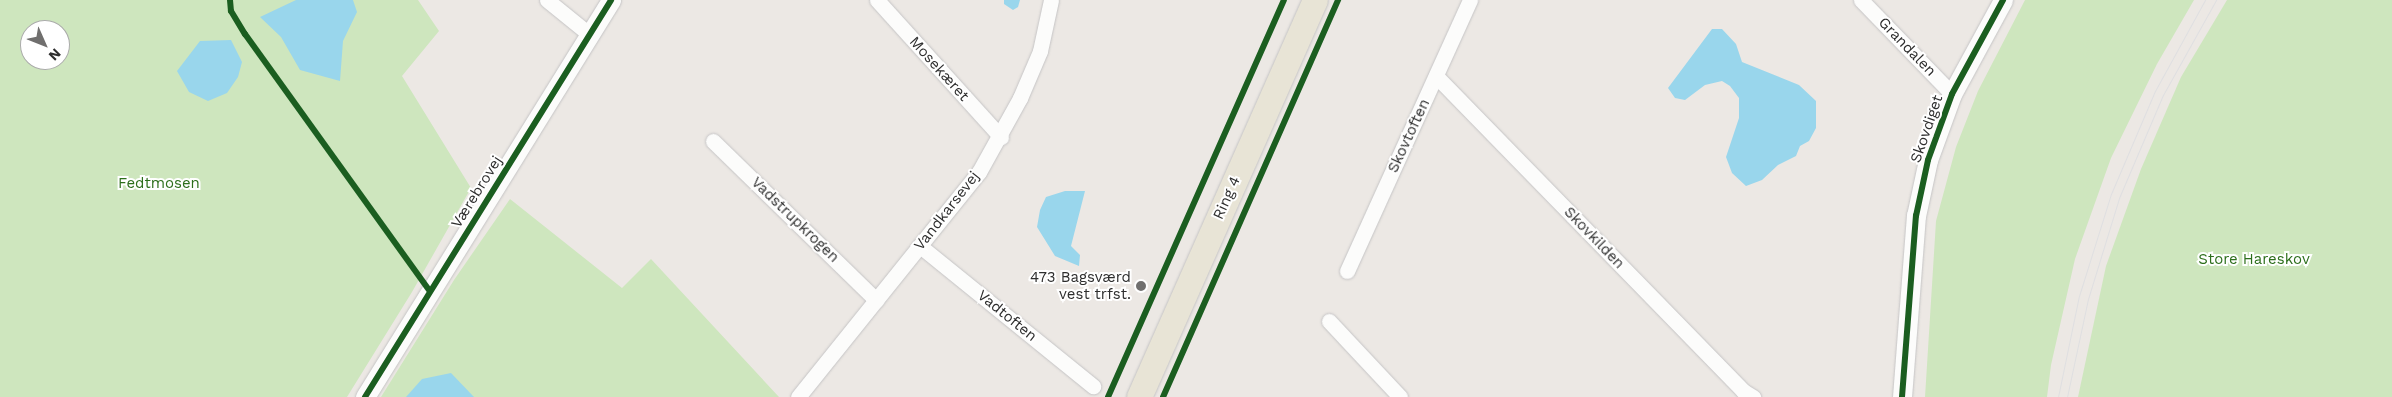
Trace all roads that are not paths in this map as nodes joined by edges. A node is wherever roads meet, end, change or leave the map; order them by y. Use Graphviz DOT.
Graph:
graph roads {
  1 [pos="547,0"];
  2 [pos="611,0"];
  3 [pos="877,0"];
  4 [pos="1051,0"];
  5 [pos="1315,0"];
  6 [pos="1470,0"];
  7 [pos="1861,0"];
  8 [pos="2003,0"];
  9 [pos="589,34"];
  10 [pos="1436,76"];
  11 [pos="1952,94"];
  12 [pos="1001,137"];
  13 [pos="713,141"];
  14 [pos="920,246"];
  15 [pos="1347,272"];
  16 [pos="876,300"];
  17 [pos="1329,321"];
  18 [pos="1093,386"];
  19 [pos="365,397"];
  20 [pos="798,397"];
  21 [pos="1139,397"];
  22 [pos="1400,397"];
  23 [pos="1753,397"];
  24 [pos="1902,397"];
  1 -- 9 [label="street"];
  2 -- 9 [label="street, Værebrovej"];
  3 -- 12 [label="street, Mosekæret"];
  4 -- 12 [label="street, Vandkarsevej"];
  5 -- 21 [label="main road, Ring 4"];
  6 -- 10 [label="street, Skovtoften"];
  7 -- 11 [label="street, Grandalen"];
  8 -- 11 [label="street, Skovdiget"];
  9 -- 19 [label="street, Værebrovej"];
  10 -- 15 [label="street, Skovtoften"];
  10 -- 23 [label="street, Skovkilden"];
  11 -- 24 [label="street, Skovdiget"];
  12 -- 14 [label="street, Vandkarsevej"];
  13 -- 16 [label="street, Vadstrupkrogen"];
  14 -- 16 [label="street, Vandkarsevej"];
  14 -- 18 [label="street, Vadtoften"];
  16 -- 20 [label="street, Vandkarsevej"];
  17 -- 22 [label="street"];
}
